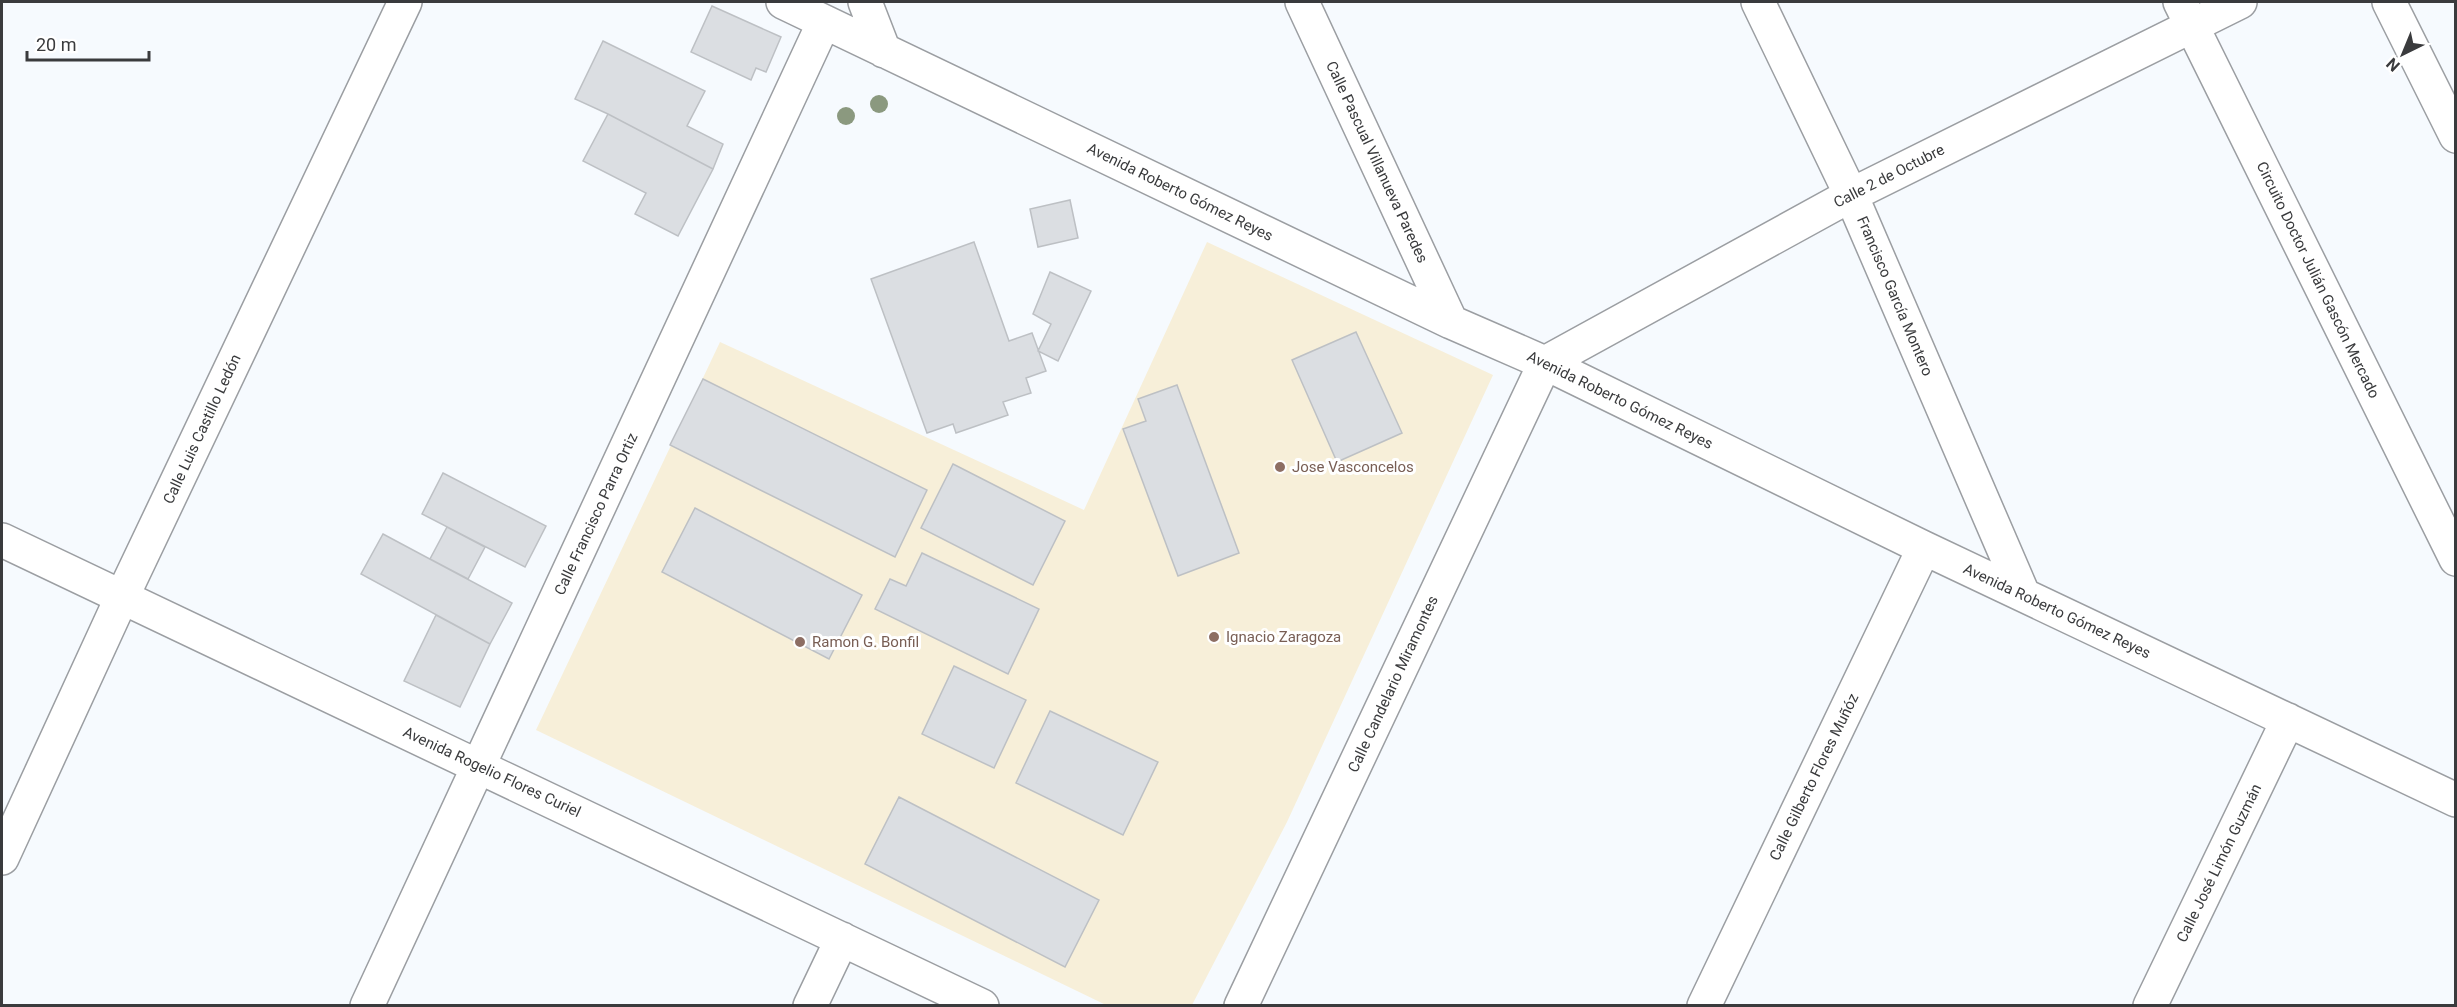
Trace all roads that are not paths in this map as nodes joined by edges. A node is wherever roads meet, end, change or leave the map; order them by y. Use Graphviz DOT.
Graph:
graph roads {
  1 [pos="405,2"];
  2 [pos="783,2"];
  3 [pos="865,2"];
  4 [pos="1302,2"];
  5 [pos="1758,2"];
  6 [pos="2240,2"];
  7 [pos="2389,2"];
  8 [pos="2186,14"];
  9 [pos="824,22"];
  10 [pos="884,51"];
  11 [pos="2456,135"];
  12 [pos="1851,195"];
  13 [pos="1451,322"];
  14 [pos="1545,363"];
  15 [pos="2,540"];
  16 [pos="1924,548"];
  17 [pos="2456,559"];
  18 [pos="2023,594"];
  19 [pos="122,597"];
  20 [pos="2289,720"];
  21 [pos="479,765"];
  22 [pos="2456,800"];
  23 [pos="2,858"];
  24 [pos="842,939"];
  25 [pos="367,1005"];
  26 [pos="810,1005"];
  27 [pos="982,1005"];
  28 [pos="1240,1005"];
  29 [pos="1704,1005"];
  30 [pos="2150,1005"];
  1 -- 19 [label="street, Calle Luis Castillo Ledón"];
  2 -- 9 [label="street, Avenida Roberto Gómez Reyes"];
  3 -- 10 [label="street"];
  4 -- 13 [label="street, Calle Pascual Villanueva Paredes"];
  5 -- 12 [label="street, Francisco García Montero"];
  6 -- 8 [label="street, Calle 2 de Octubre"];
  7 -- 11 [label="street"];
  8 -- 12 [label="street, Calle 2 de Octubre"];
  8 -- 17 [label="street, Circuito Doctor Julián Gascón Mercado"];
  9 -- 10 [label="street, Avenida Roberto Gómez Reyes"];
  9 -- 21 [label="street, Calle Francisco Parra Ortiz"];
  10 -- 13 [label="street, Avenida Roberto Gómez Reyes"];
  12 -- 14 [label="street, Calle 2 de Octubre"];
  12 -- 18 [label="street, Francisco García Montero"];
  13 -- 14 [label="street, Avenida Roberto Gómez Reyes"];
  14 -- 16 [label="street, Avenida Roberto Gómez Reyes"];
  14 -- 28 [label="street, Calle Candelario Miramontes"];
  15 -- 19 [label="street, Avenida Rogelio Flores Curiel"];
  16 -- 18 [label="street, Avenida Roberto Gómez Reyes"];
  16 -- 29 [label="street, Calle Gilberto Flores Muñóz"];
  18 -- 20 [label="street, Avenida Roberto Gómez Reyes"];
  19 -- 21 [label="street, Avenida Rogelio Flores Curiel"];
  19 -- 23 [label="street, Calle Luis Castillo Ledón"];
  20 -- 22 [label="street, Avenida Roberto Gómez Reyes"];
  20 -- 30 [label="street, Calle José Limón Guzmán"];
  21 -- 24 [label="street, Avenida Rogelio Flores Curiel"];
  21 -- 25 [label="street, Calle Francisco Parra Ortiz"];
  24 -- 26 [label="street"];
  24 -- 27 [label="street, Avenida Rogelio Flores Curiel"];
}
